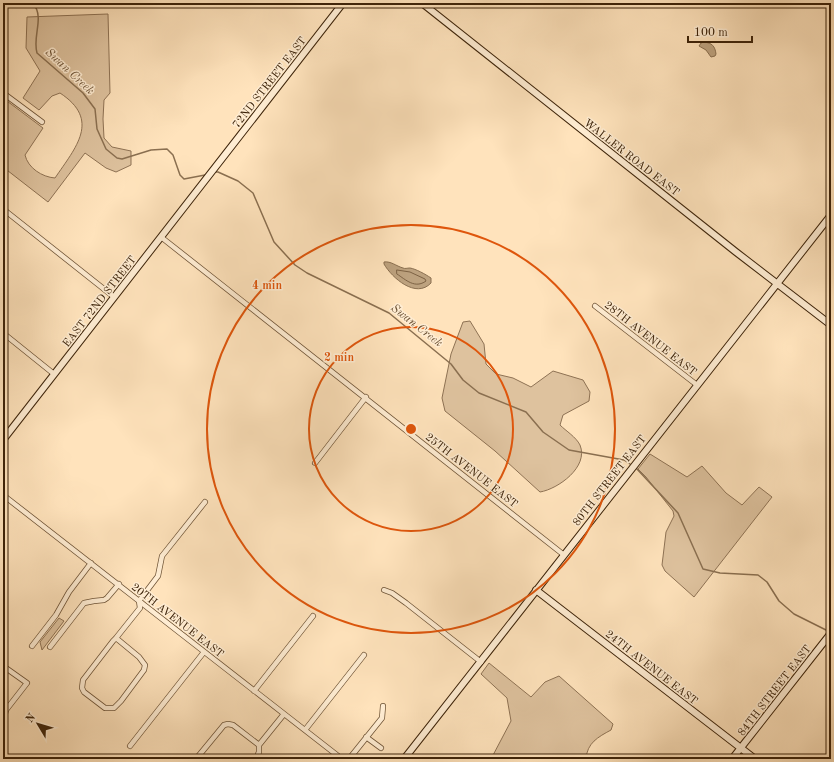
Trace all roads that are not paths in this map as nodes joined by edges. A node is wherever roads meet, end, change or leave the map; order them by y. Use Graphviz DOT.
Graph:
graph roads {
  1 [pos="343,3"];
  2 [pos="422,3"];
  3 [pos="3,93"];
  4 [pos="42,122"];
  5 [pos="210,173"];
  6 [pos="3,209"];
  7 [pos="831,215"];
  8 [pos="161,237"];
  9 [pos="776,283"];
  10 [pos="114,297"];
  11 [pos="595,306"];
  12 [pos="831,325"];
  13 [pos="3,333"];
  14 [pos="54,374"];
  15 [pos="697,385"];
  16 [pos="366,397"];
  17 [pos="3,440"];
  18 [pos="315,463"];
  19 [pos="3,495"];
  20 [pos="205,502"];
  21 [pos="564,554"];
  22 [pos="91,563"];
  23 [pos="119,584"];
  24 [pos="384,590"];
  25 [pos="536,590"];
  26 [pos="140,600"];
  27 [pos="313,616"];
  28 [pos="831,633"];
  29 [pos="116,638"];
  30 [pos="32,646"];
  31 [pos="50,647"];
  32 [pos="204,652"];
  33 [pos="364,655"];
  34 [pos="481,662"];
  35 [pos="3,666"];
  36 [pos="254,691"];
  37 [pos="383,706"];
  38 [pos="4,713"];
  39 [pos="284,714"];
  40 [pos="3,721"];
  41 [pos="305,730"];
  42 [pos="366,737"];
  43 [pos="259,745"];
  44 [pos="130,746"];
  45 [pos="381,748"];
  46 [pos="740,748"];
  47 [pos="196,759"];
  48 [pos="256,759"];
  49 [pos="342,759"];
  50 [pos="349,759"];
  51 [pos="404,759"];
  52 [pos="732,759"];
  53 [pos="755,759"];
  1 -- 5 [label="street, 72ND STREET EAST"];
  2 -- 9 [label="street, WALLER ROAD EAST"];
  3 -- 4 [label="street"];
  5 -- 8 [label="street, EAST 72ND STREET"];
  6 -- 10 [label="street"];
  7 -- 9 [label="street, 80TH STREET EAST"];
  8 -- 10 [label="street, EAST 72ND STREET"];
  8 -- 16 [label="street, 25TH AVENUE EAST"];
  9 -- 12 [label="street, WALLER ROAD EAST"];
  9 -- 15 [label="street, 80TH STREET EAST"];
  10 -- 14 [label="street, EAST 72ND STREET"];
  11 -- 15 [label="street, 28TH AVENUE EAST"];
  13 -- 14 [label="street"];
  14 -- 17 [label="street, EAST 72ND STREET"];
  15 -- 21 [label="street, 80TH STREET EAST"];
  16 -- 18 [label="street"];
  16 -- 21 [label="street, 25TH AVENUE EAST"];
  19 -- 22 [label="street, 20TH AVENUE EAST"];
  20 -- 26 [label="street"];
  21 -- 25 [label="street, 80TH STREET EAST"];
  22 -- 23 [label="street, 20TH AVENUE EAST"];
  22 -- 30 [label="street"];
  23 -- 26 [label="street, 20TH AVENUE EAST"];
  23 -- 31 [label="street"];
  24 -- 34 [label="street"];
  25 -- 34 [label="street, 80TH STREET EAST"];
  25 -- 46 [label="street, 24TH AVENUE EAST"];
  26 -- 29 [label="street"];
  26 -- 32 [label="street, 20TH AVENUE EAST"];
  27 -- 36 [label="street"];
  28 -- 46 [label="street, 84TH STREET EAST"];
  29 -- 29 [label="street"];
  32 -- 36 [label="street, 20TH AVENUE EAST"];
  32 -- 44 [label="street"];
  33 -- 41 [label="street"];
  34 -- 51 [label="street, 80TH STREET EAST"];
  35 -- 38 [label="street"];
  36 -- 39 [label="street, 20TH AVENUE EAST"];
  37 -- 42 [label="street"];
  38 -- 40 [label="street"];
  39 -- 41 [label="street, 20TH AVENUE EAST"];
  39 -- 43 [label="street"];
  41 -- 49 [label="street, 20TH AVENUE EAST"];
  42 -- 45 [label="street"];
  42 -- 50 [label="street"];
  43 -- 47 [label="street"];
  43 -- 48 [label="street"];
  46 -- 52 [label="street, 84TH STREET EAST"];
  46 -- 53 [label="street, 24TH AVENUE EAST"];
}
